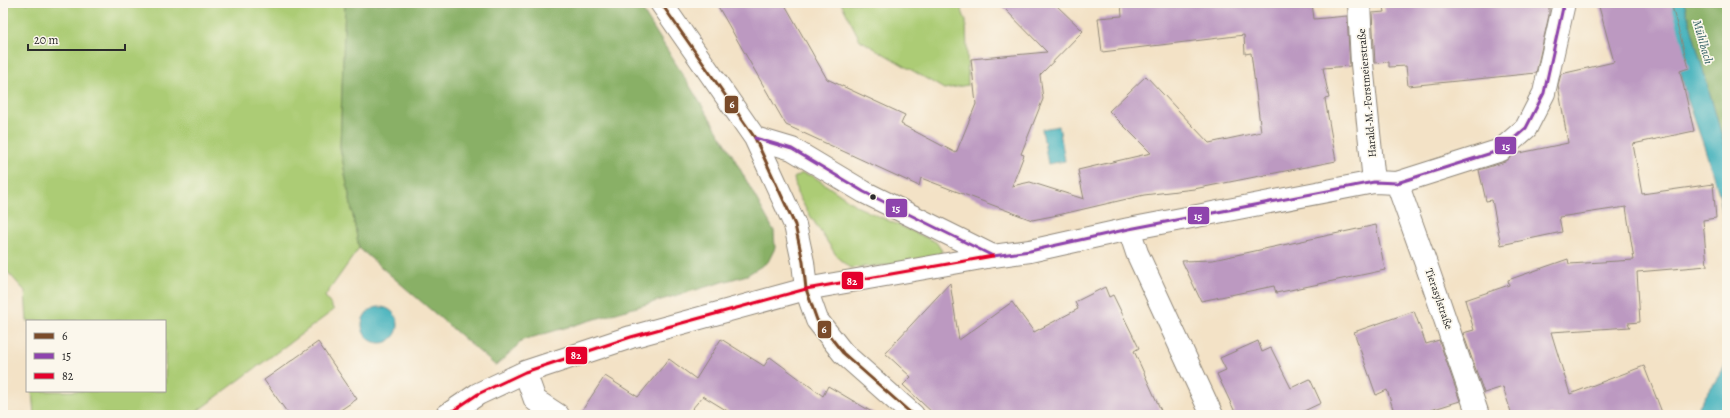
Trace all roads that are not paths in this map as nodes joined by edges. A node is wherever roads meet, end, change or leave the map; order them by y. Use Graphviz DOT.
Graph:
graph roads {
  1 [pos="661,3"];
  2 [pos="1359,3"];
  3 [pos="1564,3"];
  4 [pos="755,138"];
  5 [pos="1374,182"];
  6 [pos="1397,183"];
  7 [pos="1129,229"];
  8 [pos="993,256"];
  9 [pos="806,289"];
  10 [pos="525,372"];
  11 [pos="447,415"];
  12 [pos="558,415"];
  13 [pos="913,415"];
  14 [pos="1212,415"];
  15 [pos="1478,415"];
  1 -- 4 [label="street"];
  2 -- 5 [label="street, Harald-M.-Forstmeierstraße"];
  3 -- 6 [label="street"];
  4 -- 8 [label="street"];
  4 -- 9 [label="street"];
  5 -- 6 [label="street"];
  5 -- 7 [label="street"];
  6 -- 15 [label="street, Tierasylstraße"];
  7 -- 8 [label="street"];
  7 -- 14 [label="street"];
  8 -- 9 [label="street"];
  9 -- 10 [label="street"];
  9 -- 13 [label="street"];
  10 -- 11 [label="street"];
  10 -- 12 [label="street"];
}
